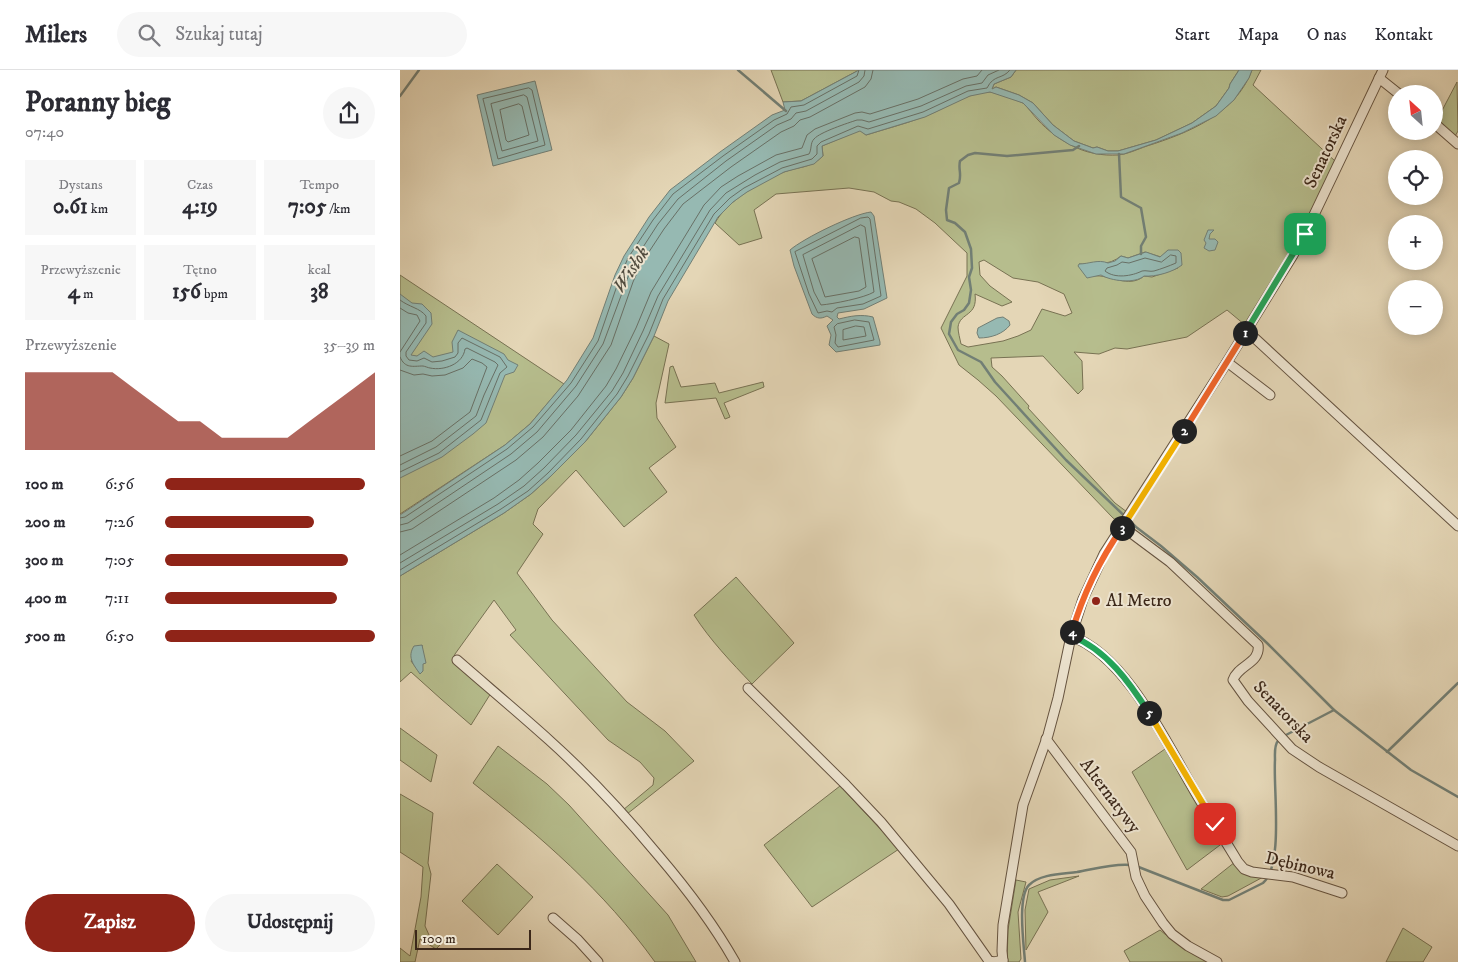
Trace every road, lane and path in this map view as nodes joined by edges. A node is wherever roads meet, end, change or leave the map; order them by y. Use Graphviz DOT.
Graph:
graph roads {
  1 [pos="1381,74"];
  2 [pos="1391,85"];
  3 [pos="1443,131"];
  4 [pos="1458,144"];
  5 [pos="1246,331"];
  6 [pos="1227,362"];
  7 [pos="1270,395"];
  8 [pos="1458,526"];
  9 [pos="1123,527"];
  10 [pos="1071,636"];
  11 [pos="457,660"];
  12 [pos="748,688"];
  13 [pos="1046,739"];
  14 [pos="1458,846"];
  15 [pos="1342,893"];
  16 [pos="553,918"];
  17 [pos="1003,961"];
  18 [pos="598,962"];
  19 [pos="735,962"];
  20 [pos="1217,962"];
  1 -- 2 [label="street"];
  1 -- 5 [label="street, Senatorska"];
  3 -- 4 [label="street"];
  5 -- 6 [label="street, Senatorska"];
  5 -- 8 [label="street"];
  6 -- 7 [label="street"];
  6 -- 9 [label="street, Senatorska"];
  9 -- 10 [label="street, Senatorska"];
  9 -- 14 [label="street, Senatorska"];
  10 -- 13 [label="street, Senatorska"];
  10 -- 15 [label="street, Dębinowa"];
  11 -- 19 [label="street"];
  12 -- 17 [label="street"];
  13 -- 17 [label="street, Senatorska"];
  13 -- 20 [label="street, Alternatywy"];
  16 -- 18 [label="street"];
}
